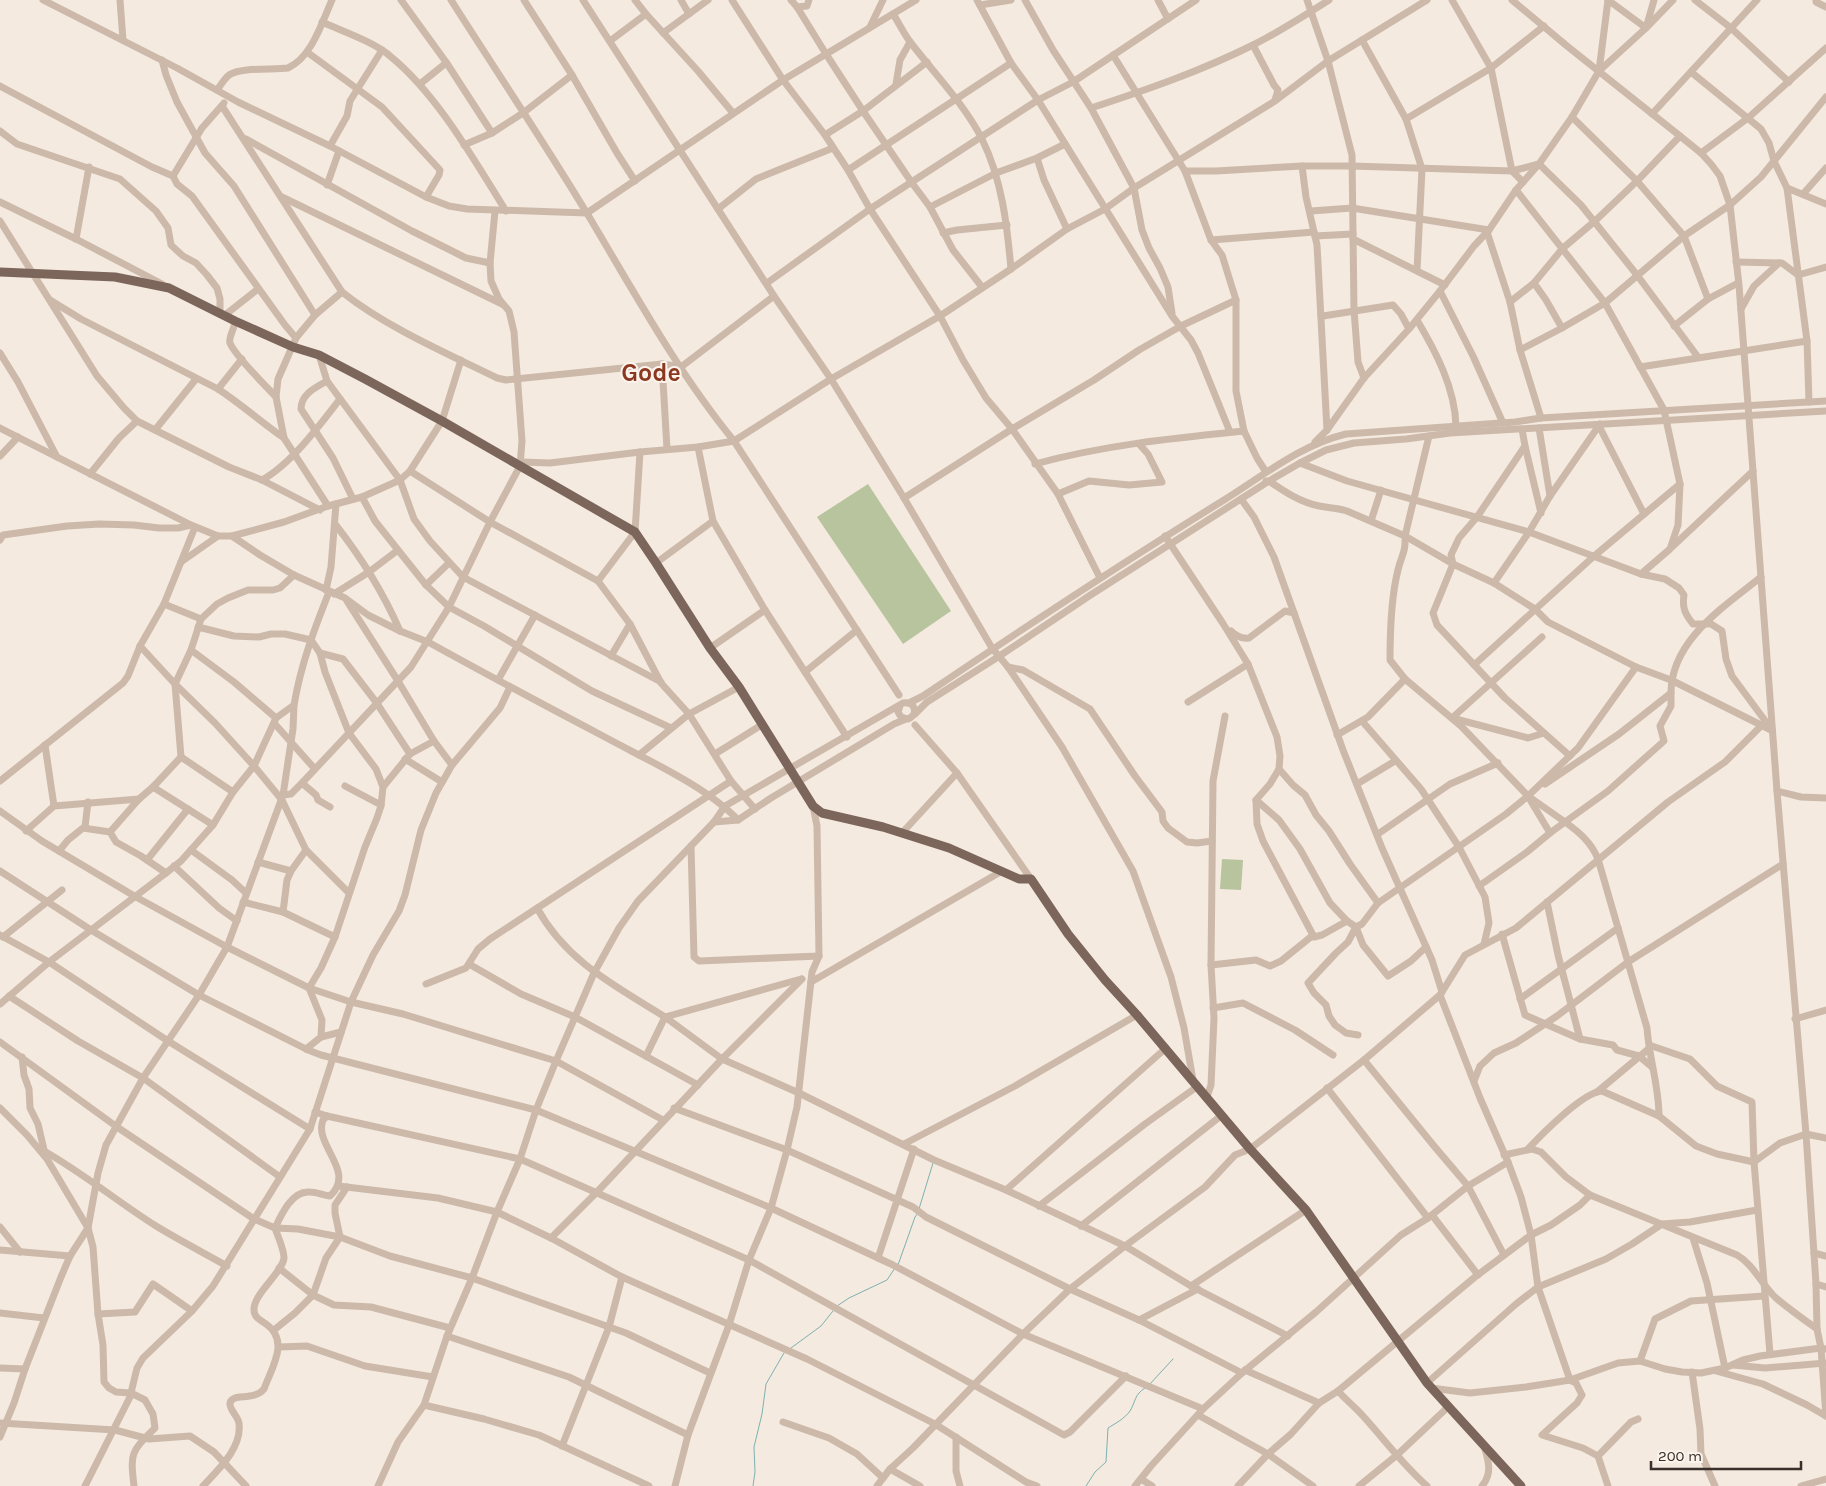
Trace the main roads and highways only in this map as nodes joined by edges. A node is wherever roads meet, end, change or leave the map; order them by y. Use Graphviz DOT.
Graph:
graph roads {
  1 [pos="0,272"];
  2 [pos="1521,1486"];
  1 -- 2 [label="main road"];
}
